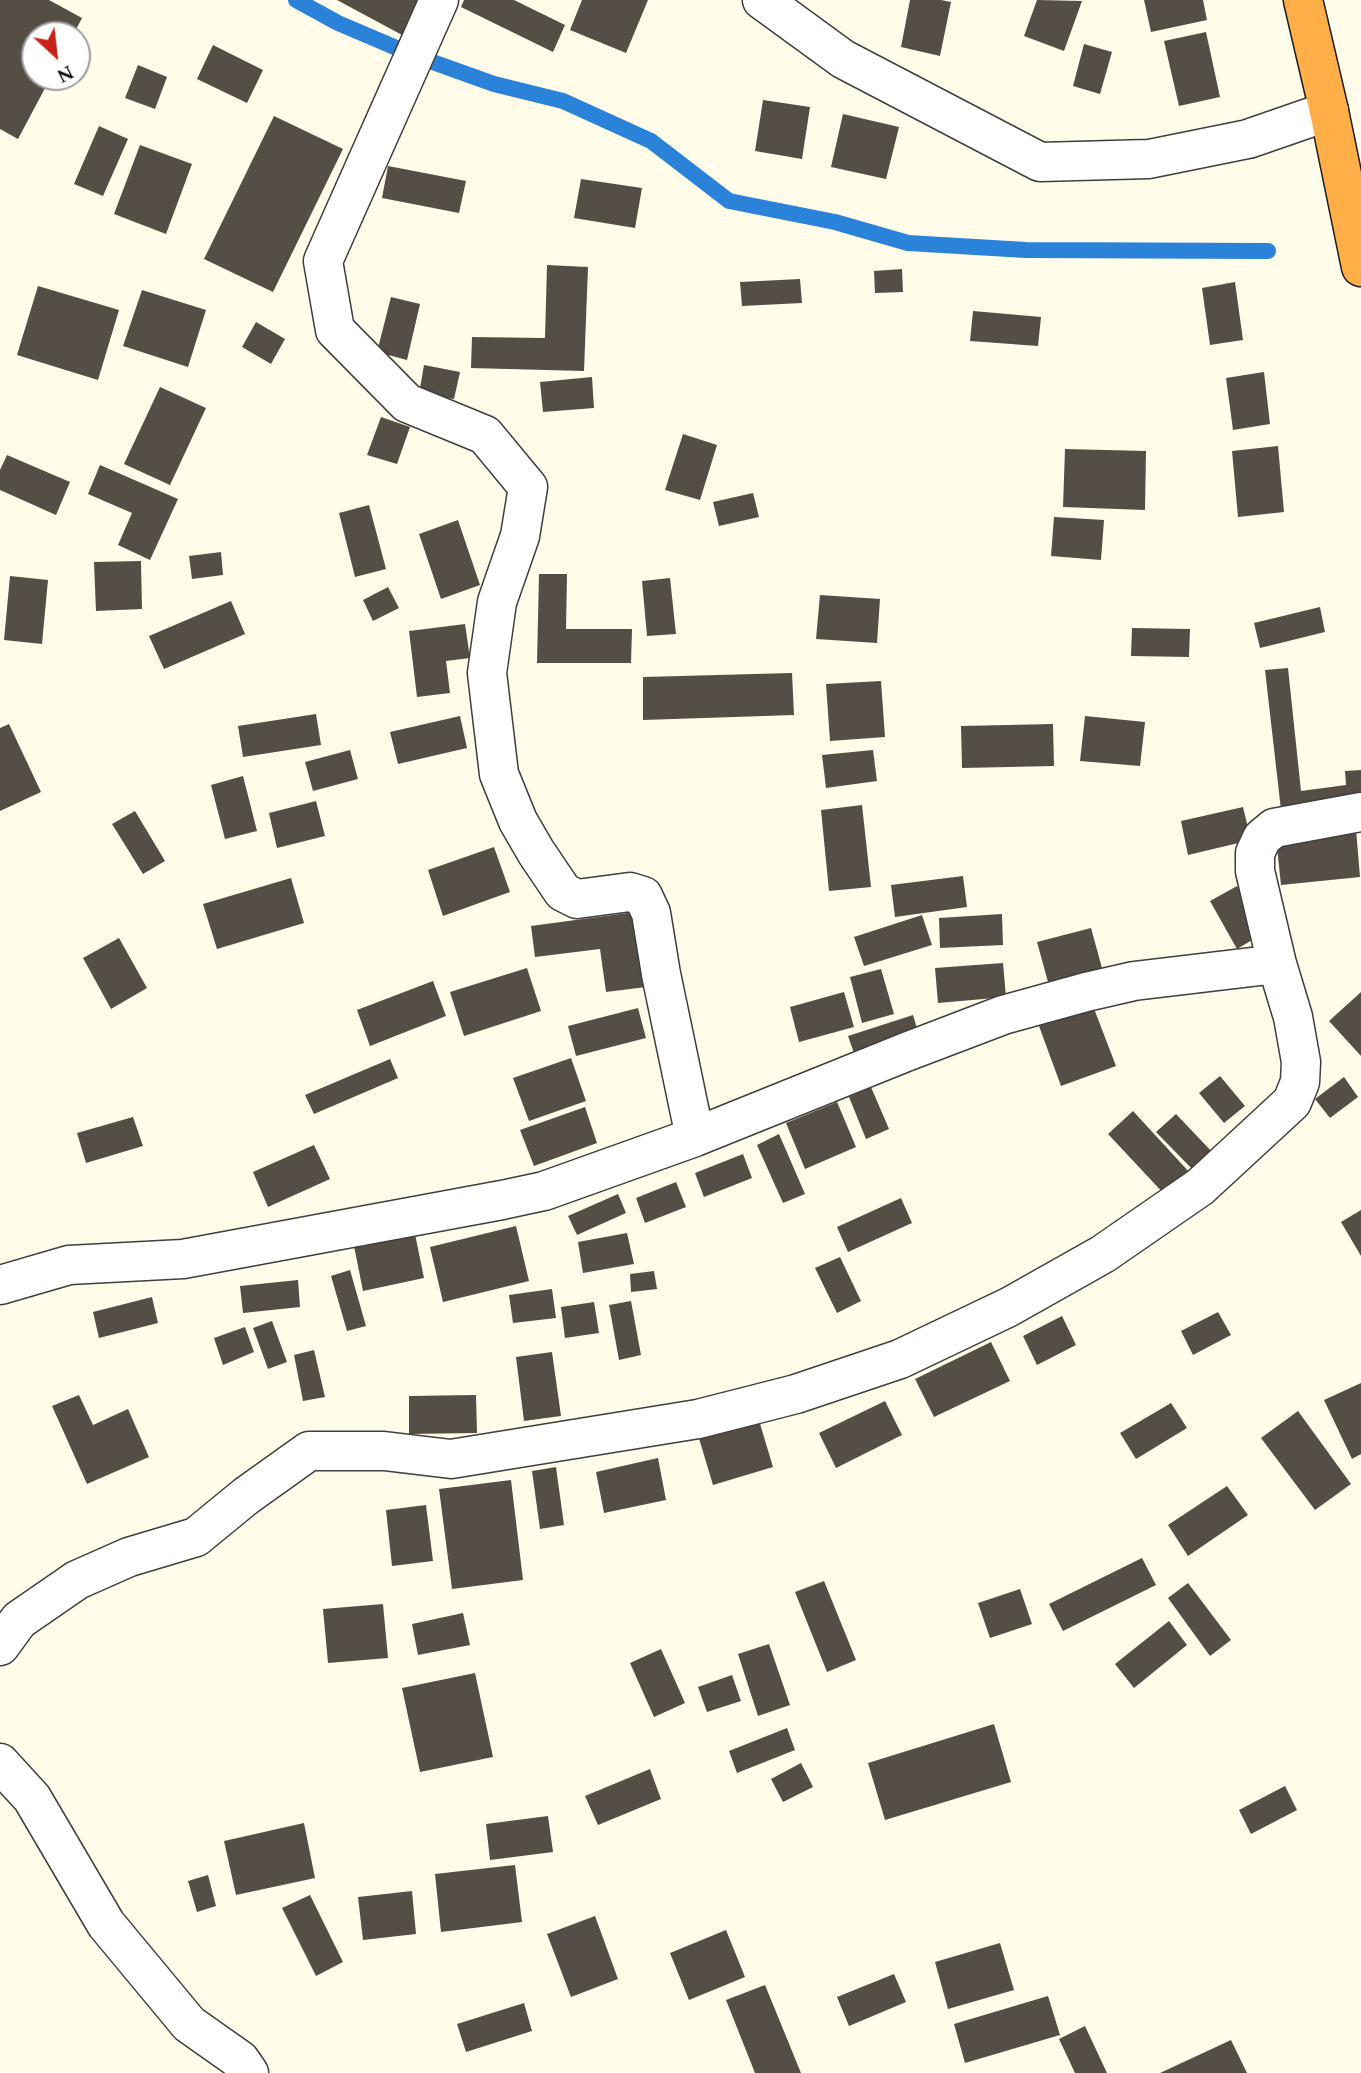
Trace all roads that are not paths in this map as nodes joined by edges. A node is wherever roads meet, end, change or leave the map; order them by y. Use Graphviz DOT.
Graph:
graph roads {
  1 [pos="439,0"];
  2 [pos="762,0"];
  3 [pos="1303,0"];
  4 [pos="1329,111"];
  5 [pos="1361,267"];
  6 [pos="1361,812"];
  7 [pos="1277,964"];
  8 [pos="695,1137"];
  9 [pos="0,1285"];
  10 [pos="0,1646"];
  11 [pos="0,1763"];
  12 [pos="249,2073"];
  1 -- 8 [label="street"];
  2 -- 4 [label="street"];
  3 -- 4 [label="highway"];
  4 -- 5 [label="highway"];
  6 -- 7 [label="street"];
  7 -- 8 [label="street"];
  7 -- 10 [label="street"];
  8 -- 9 [label="street"];
  11 -- 12 [label="street"];
}
